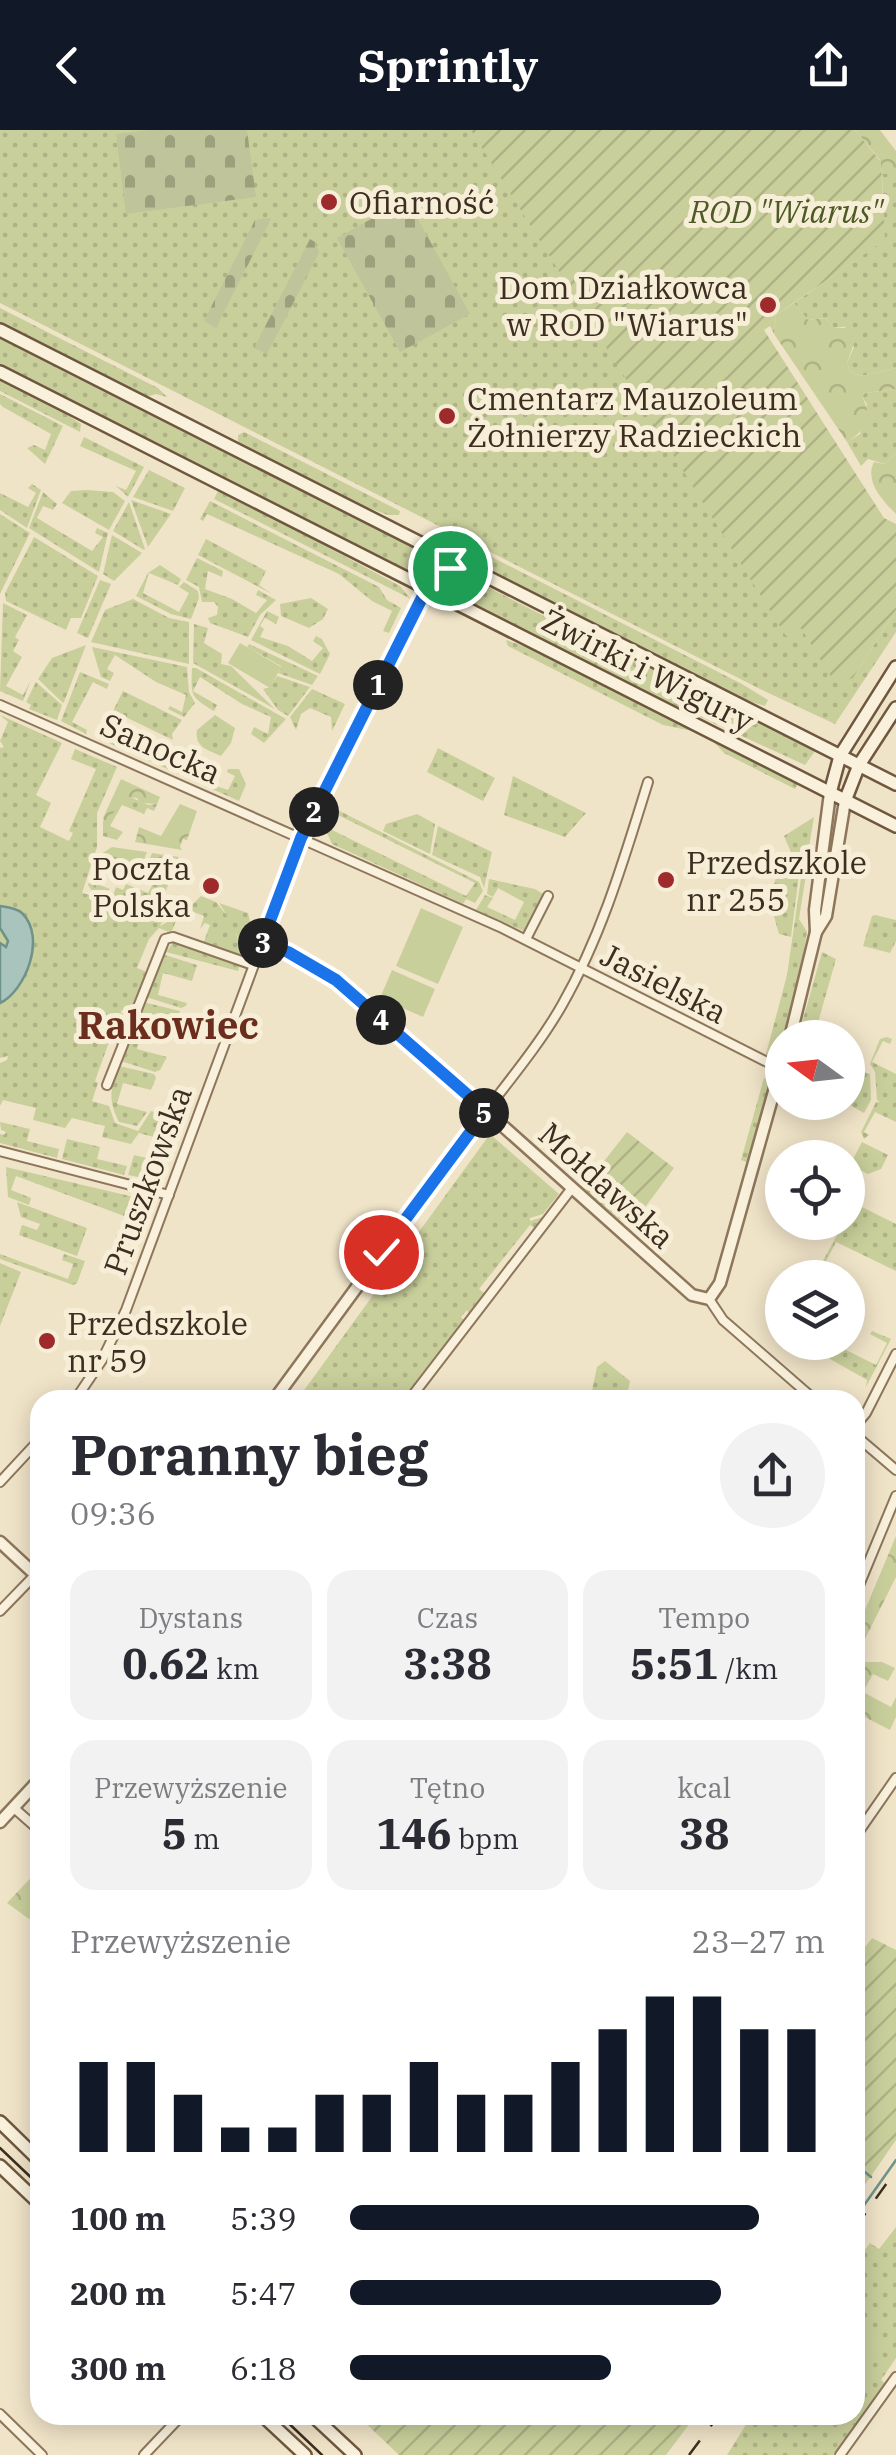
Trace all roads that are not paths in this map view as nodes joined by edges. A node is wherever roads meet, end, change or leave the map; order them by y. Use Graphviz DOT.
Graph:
graph roads {
  1 [pos="0,330"];
  2 [pos="0,372"];
  3 [pos="431,548"];
  4 [pos="466,566"];
  5 [pos="435,572"];
  6 [pos="426,589"];
  7 [pos="896,667"];
  8 [pos="0,704"];
  9 [pos="896,708"];
  10 [pos="840,756"];
  11 [pos="859,765"];
  12 [pos="648,782"];
  13 [pos="896,784"];
  14 [pos="830,793"];
  15 [pos="845,801"];
  16 [pos="896,826"];
  17 [pos="301,838"];
  18 [pos="548,896"];
  19 [pos="816,932"];
  20 [pos="526,939"];
  21 [pos="262,942"];
  22 [pos="253,965"];
  23 [pos="580,968"];
  24 [pos="794,1020"];
  25 [pos="765,1058"];
  26 [pos="107,1085"];
  27 [pos="486,1111"];
  28 [pos="767,1120"];
  29 [pos="0,1151"];
  30 [pos="572,1188"];
  31 [pos="169,1195"];
  32 [pos="709,1299"];
  33 [pos="896,1354"];
  34 [pos="82,1390"];
  35 [pos="281,1390"];
  36 [pos="416,1390"];
  37 [pos="804,1390"];
  38 [pos="865,1414"];
  39 [pos="865,1444"];
  40 [pos="30,1450"];
  41 [pos="896,1470"];
  42 [pos="0,1482"];
  43 [pos="896,1496"];
  44 [pos="0,1542"];
  45 [pos="30,1570"];
  46 [pos="865,1571"];
  47 [pos="30,1584"];
  48 [pos="0,1611"];
  49 [pos="896,1778"];
  50 [pos="30,1791"];
  51 [pos="14,1808"];
  52 [pos="0,1822"];
  53 [pos="30,1822"];
  54 [pos="865,1823"];
  55 [pos="0,2122"];
  56 [pos="30,2151"];
  57 [pos="0,2166"];
  58 [pos="30,2194"];
  59 [pos="896,2377"];
  60 [pos="0,2414"];
  61 [pos="865,2420"];
  62 [pos="172,2425"];
  63 [pos="272,2425"];
  64 [pos="323,2425"];
  65 [pos="862,2425"];
  66 [pos="42,2455"];
  67 [pos="144,2455"];
  68 [pos="304,2455"];
  69 [pos="356,2455"];
  70 [pos="840,2455"];
  1 -- 3 [label="main road, Żwirki i Wigury"];
  2 -- 6 [label="main road, Żwirki i Wigury"];
  3 -- 4 [label="main road, Żwirki i Wigury"];
  3 -- 5 [label="street"];
  4 -- 5 [label="street"];
  4 -- 10 [label="main road, Żwirki i Wigury"];
  5 -- 6 [label="street, Pruszkowska"];
  6 -- 14 [label="main road, Żwirki i Wigury"];
  6 -- 17 [label="street, Pruszkowska"];
  7 -- 10 [label="main road"];
  8 -- 17 [label="street, Sanocka"];
  9 -- 11 [label="main road"];
  10 -- 11 [label="main road, Żwirki i Wigury"];
  10 -- 14 [label="main road"];
  11 -- 13 [label="main road, Żwirki i Wigury"];
  11 -- 15 [label="main road"];
  12 -- 23 [label="street"];
  14 -- 15 [label="main road, Żwirki i Wigury"];
  14 -- 19 [label="street"];
  15 -- 16 [label="main road, Żwirki i Wigury"];
  15 -- 19 [label="street"];
  17 -- 20 [label="street, Jasielska"];
  17 -- 21 [label="street, Pruszkowska"];
  18 -- 20 [label="street"];
  19 -- 24 [label="street"];
  20 -- 23 [label="street, Jasielska"];
  21 -- 22 [label="street, Pruszkowska"];
  21 -- 27 [label="street, Mołdawska"];
  22 -- 26 [label="street"];
  22 -- 31 [label="street, Pruszkowska"];
  23 -- 25 [label="street, Jasielska"];
  23 -- 27 [label="street"];
  27 -- 30 [label="street, Mołdawska"];
  27 -- 35 [label="street"];
  28 -- 32 [label="street"];
  29 -- 31 [label="street"];
  30 -- 32 [label="street, Mołdawska"];
  30 -- 36 [label="street"];
  31 -- 34 [label="street, Pruszkowska"];
  32 -- 37 [label="street, Mołdawska"];
  33 -- 38 [label="street"];
  39 -- 41 [label="street"];
  40 -- 42 [label="street"];
  43 -- 46 [label="street"];
  44 -- 45 [label="street"];
  47 -- 48 [label="street"];
  49 -- 54 [label="street"];
  50 -- 51 [label="street"];
  51 -- 52 [label="street"];
  51 -- 53 [label="street"];
  55 -- 56 [label="main road"];
  57 -- 58 [label="main road"];
  59 -- 61 [label="street"];
  60 -- 66 [label="street"];
  62 -- 67 [label="street"];
  63 -- 68 [label="main road"];
  64 -- 69 [label="main road"];
  65 -- 70 [label="street"];
}
